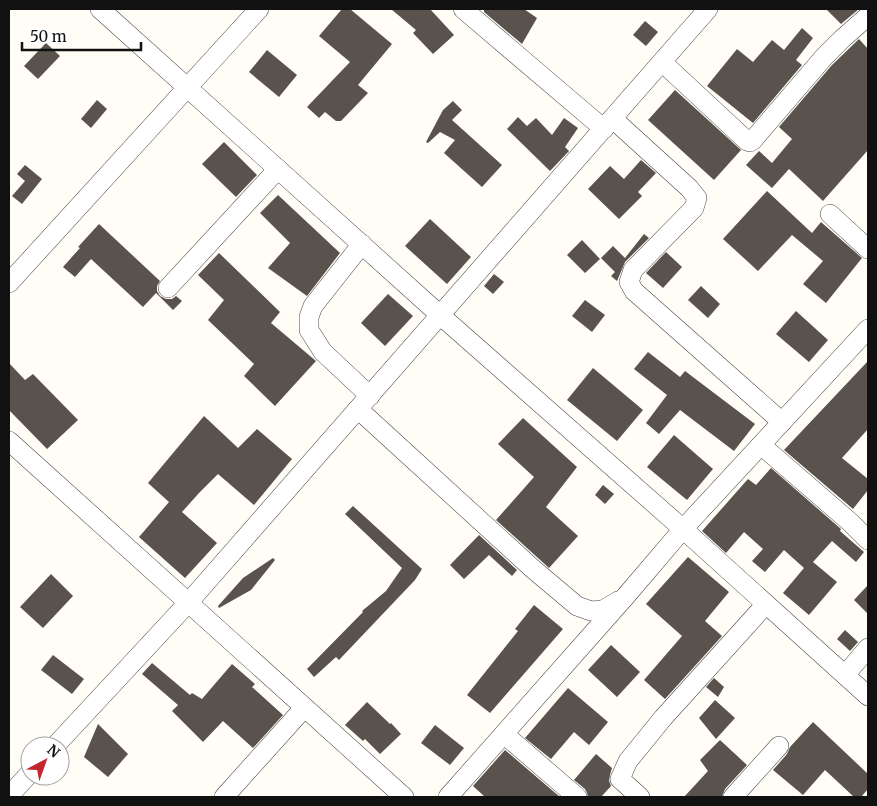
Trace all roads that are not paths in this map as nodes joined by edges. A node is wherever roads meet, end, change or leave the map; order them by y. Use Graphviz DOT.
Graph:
graph roads {
  1 [pos="259,9"];
  2 [pos="463,9"];
  3 [pos="708,9"];
  4 [pos="109,12"];
  5 [pos="868,16"];
  6 [pos="662,62"];
  7 [pos="188,88"];
  8 [pos="608,124"];
  9 [pos="278,169"];
  10 [pos="830,214"];
  11 [pos="362,244"];
  12 [pos="868,249"];
  13 [pos="9,283"];
  14 [pos="168,288"];
  15 [pos="440,315"];
  16 [pos="868,329"];
  17 [pos="364,402"];
  18 [pos="782,422"];
  19 [pos="9,441"];
  20 [pos="761,445"];
  21 [pos="683,529"];
  22 [pos="868,540"];
  23 [pos="625,597"];
  24 [pos="188,603"];
  25 [pos="766,604"];
  26 [pos="868,648"];
  27 [pos="845,675"];
  28 [pos="868,696"];
  29 [pos="304,708"];
  30 [pos="504,734"];
  31 [pos="64,736"];
  32 [pos="779,746"];
  33 [pos="20,784"];
  34 [pos="9,796"];
  35 [pos="224,797"];
  36 [pos="404,797"];
  37 [pos="448,797"];
  38 [pos="577,797"];
  39 [pos="640,797"];
  40 [pos="733,797"];
  1 -- 7 [label="street"];
  2 -- 8 [label="street"];
  3 -- 6 [label="street"];
  4 -- 7 [label="street"];
  5 -- 6 [label="street"];
  6 -- 8 [label="street"];
  7 -- 9 [label="street"];
  7 -- 13 [label="street"];
  8 -- 15 [label="street"];
  8 -- 18 [label="street"];
  9 -- 11 [label="street"];
  9 -- 14 [label="street"];
  10 -- 12 [label="street"];
  11 -- 15 [label="street"];
  11 -- 17 [label="street"];
  15 -- 17 [label="street"];
  15 -- 21 [label="street"];
  16 -- 18 [label="street"];
  17 -- 23 [label="street"];
  17 -- 24 [label="street"];
  18 -- 20 [label="street"];
  19 -- 24 [label="street"];
  20 -- 21 [label="street"];
  20 -- 22 [label="street"];
  21 -- 23 [label="street"];
  21 -- 25 [label="street"];
  23 -- 30 [label="street"];
  24 -- 29 [label="street"];
  24 -- 31 [label="street"];
  25 -- 27 [label="street"];
  25 -- 39 [label="street"];
  26 -- 27 [label="street"];
  27 -- 28 [label="street"];
  29 -- 35 [label="street"];
  29 -- 36 [label="street"];
  30 -- 37 [label="street"];
  30 -- 38 [label="street"];
  32 -- 40 [label="street"];
  33 -- 34 [label="street"];
}
